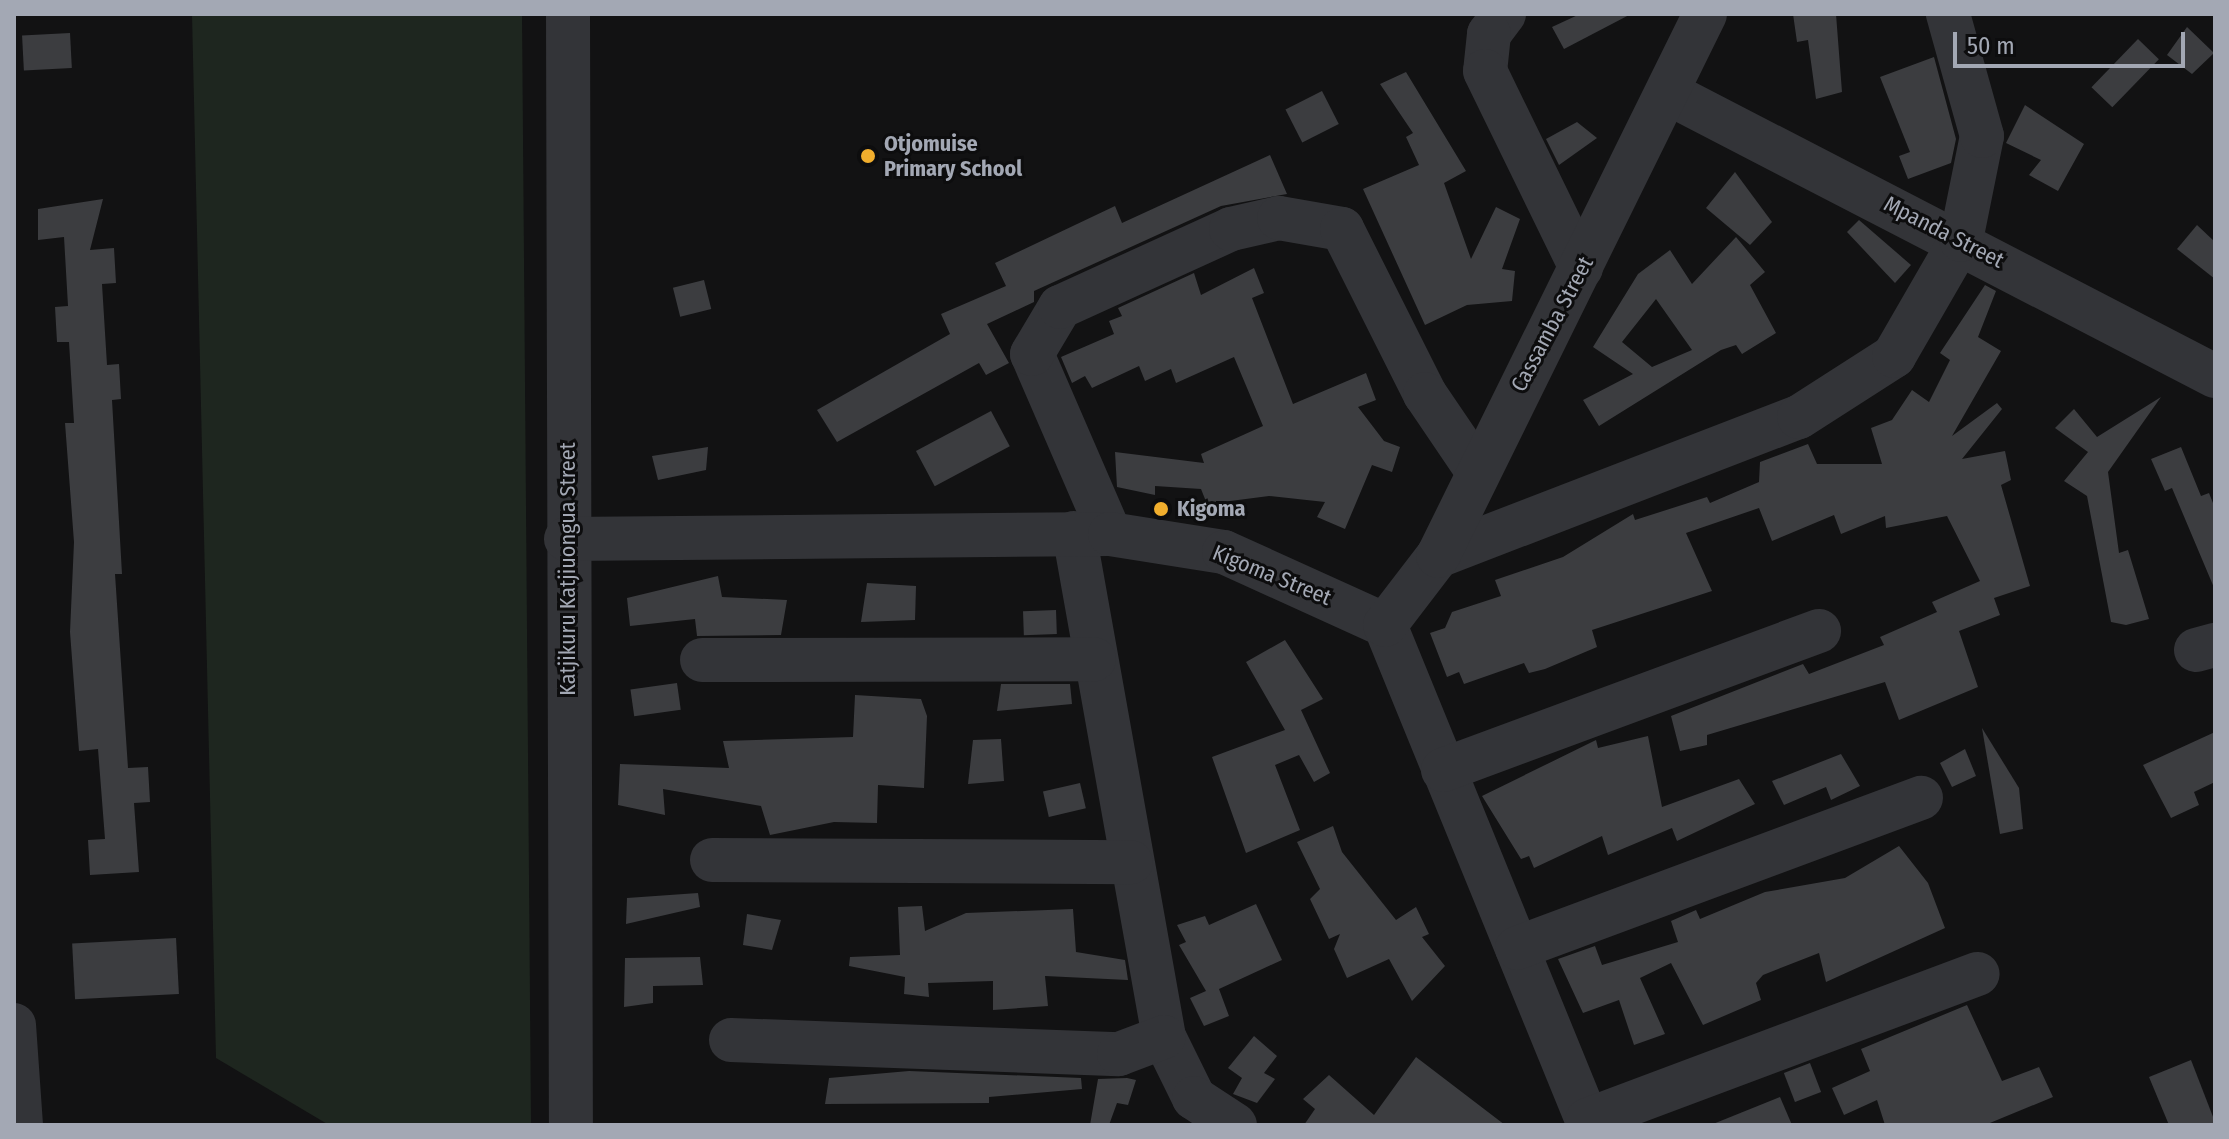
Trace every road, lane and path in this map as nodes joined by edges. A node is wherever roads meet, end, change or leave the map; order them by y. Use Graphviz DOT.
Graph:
graph roads {
  1 [pos="568,14"];
  2 [pos="1504,14"];
  3 [pos="1705,14"];
  4 [pos="1948,14"];
  5 [pos="1670,94"];
  6 [pos="1961,240"];
  7 [pos="1581,268"];
  8 [pos="2215,376"];
  9 [pos="1476,469"];
  10 [pos="1092,534"];
  11 [pos="566,539"];
  12 [pos="1438,556"];
  13 [pos="1385,625"];
  14 [pos="1819,631"];
  15 [pos="1094,659"];
  16 [pos="702,660"];
  17 [pos="1443,770"];
  18 [pos="1921,798"];
  19 [pos="712,860"];
  20 [pos="1131,862"];
  21 [pos="1517,948"];
  22 [pos="1978,974"];
  23 [pos="14,1025"];
  24 [pos="1164,1037"];
  25 [pos="731,1040"];
  26 [pos="1588,1122"];
  27 [pos="21,1125"];
  28 [pos="571,1125"];
  29 [pos="1235,1125"];
  1 -- 11 [label="street, Katjikuru Katjiuongua Street"];
  2 -- 7 [label="street"];
  3 -- 5 [label="street, Cassamba Street"];
  4 -- 6 [label="street"];
  5 -- 6 [label="street, Mpanda Street"];
  5 -- 7 [label="street, Cassamba Street"];
  6 -- 8 [label="street, Mpanda Street"];
  6 -- 12 [label="street"];
  7 -- 9 [label="street, Cassamba Street"];
  9 -- 10 [label="street"];
  9 -- 12 [label="street, Cassamba Street"];
  10 -- 11 [label="street, Kigoma Street"];
  10 -- 13 [label="street, Kigoma Street"];
  10 -- 15 [label="street"];
  11 -- 28 [label="street, Katjikuru Katjiuongua Street"];
  12 -- 13 [label="street, Cassamba Street"];
  13 -- 17 [label="street"];
  14 -- 17 [label="street"];
  15 -- 16 [label="street"];
  15 -- 20 [label="street"];
  17 -- 21 [label="street"];
  18 -- 21 [label="street"];
  19 -- 20 [label="street"];
  20 -- 24 [label="street"];
  21 -- 26 [label="street"];
  22 -- 26 [label="street"];
  23 -- 27 [label="street"];
  24 -- 25 [label="street"];
  24 -- 29 [label="street"];
}
